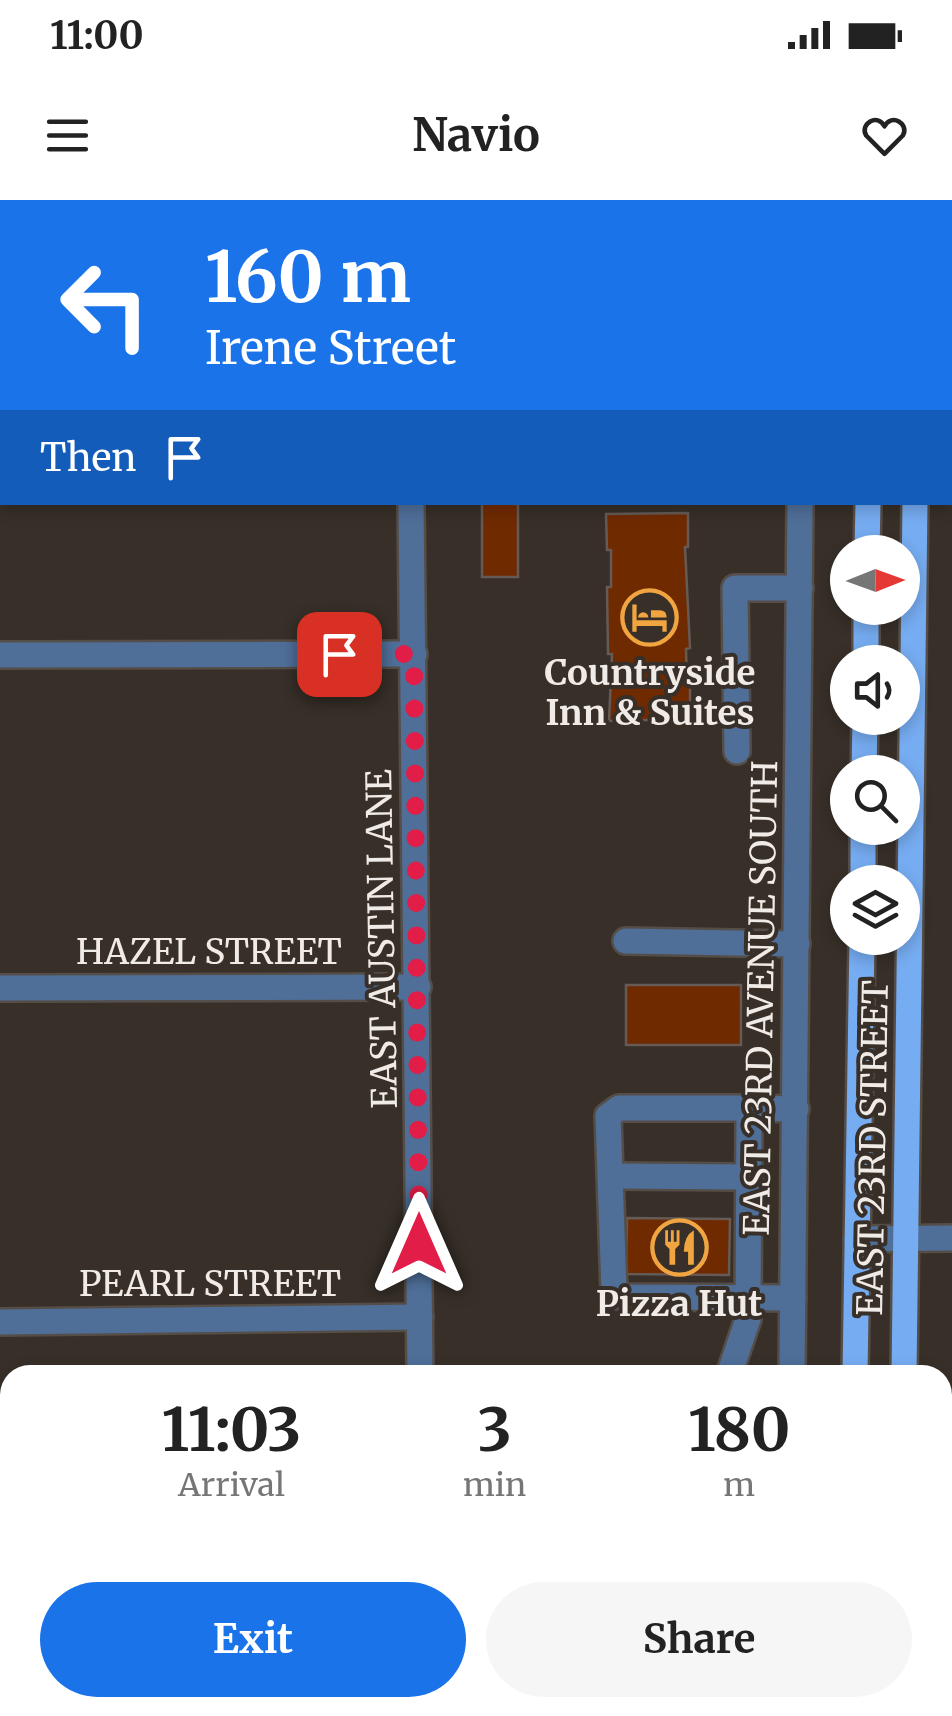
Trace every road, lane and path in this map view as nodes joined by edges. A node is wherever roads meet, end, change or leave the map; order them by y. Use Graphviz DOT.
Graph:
graph roads {
  1 [pos="412,505"];
  2 [pos="800,505"];
  3 [pos="868,505"];
  4 [pos="915,505"];
  5 [pos="867,535"];
  6 [pos="800,588"];
  7 [pos="414,654"];
  8 [pos="0,655"];
  9 [pos="737,751"];
  10 [pos="626,941"];
  11 [pos="797,944"];
  12 [pos="862,955"];
  13 [pos="418,987"];
  14 [pos="0,988"];
  15 [pos="750,1108"];
  16 [pos="796,1109"];
  17 [pos="612,1176"];
  18 [pos="750,1177"];
  19 [pos="952,1238"];
  20 [pos="858,1239"];
  21 [pos="907,1239"];
  22 [pos="749,1297"];
  23 [pos="793,1298"];
  24 [pos="420,1317"];
  25 [pos="0,1322"];
  26 [pos="420,1365"];
  27 [pos="732,1365"];
  28 [pos="792,1365"];
  29 [pos="855,1365"];
  30 [pos="904,1365"];
  1 -- 7 [label="street, EAST AUSTIN LANE"];
  2 -- 6 [label="street, EAST 23RD AVENUE SOUTH"];
  3 -- 5 [label="main road"];
  4 -- 21 [label="main road, EAST 23RD STREET"];
  6 -- 9 [label="street"];
  6 -- 11 [label="street, EAST 23RD AVENUE SOUTH"];
  7 -- 8 [label="street"];
  7 -- 13 [label="street, EAST AUSTIN LANE"];
  10 -- 11 [label="street"];
  11 -- 16 [label="street, EAST 23RD AVENUE SOUTH"];
  12 -- 20 [label="main road, EAST 23RD STREET"];
  13 -- 14 [label="street, HAZEL STREET"];
  13 -- 24 [label="street, EAST AUSTIN LANE"];
  15 -- 16 [label="street"];
  15 -- 17 [label="street"];
  15 -- 18 [label="street"];
  16 -- 23 [label="street, EAST 23RD AVENUE SOUTH"];
  17 -- 18 [label="street"];
  17 -- 22 [label="street"];
  18 -- 22 [label="street"];
  19 -- 21 [label="street"];
  20 -- 21 [label="street"];
  20 -- 29 [label="main road, EAST 23RD STREET"];
  21 -- 30 [label="main road, EAST 23RD STREET"];
  22 -- 23 [label="street"];
  22 -- 27 [label="street"];
  23 -- 28 [label="street, EAST 23RD AVENUE SOUTH"];
  24 -- 25 [label="street, PEARL STREET"];
  24 -- 26 [label="street, EAST AUSTIN LANE"];
}
